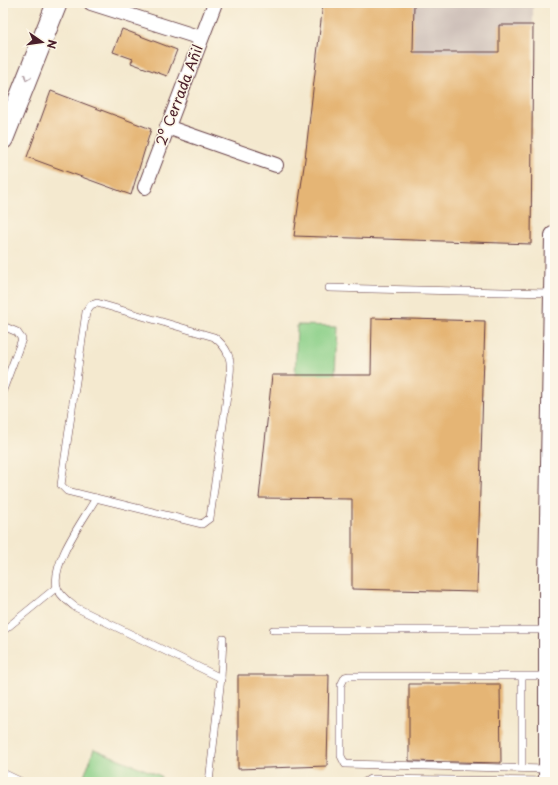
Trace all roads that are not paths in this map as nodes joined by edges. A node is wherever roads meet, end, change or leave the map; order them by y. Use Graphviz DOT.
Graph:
graph roads {
  1 [pos="57,3"];
  2 [pos="91,3"];
  3 [pos="215,3"];
  4 [pos="201,38"];
  5 [pos="167,127"];
  6 [pos="3,139"];
  7 [pos="276,165"];
  8 [pos="145,187"];
  9 [pos="555,236"];
  10 [pos="329,288"];
  11 [pos="554,293"];
  12 [pos="3,326"];
  13 [pos="3,390"];
  14 [pos="96,498"];
  15 [pos="57,587"];
  16 [pos="273,630"];
  17 [pos="550,630"];
  18 [pos="3,631"];
  19 [pos="223,639"];
  20 [pos="549,676"];
  21 [pos="522,677"];
  22 [pos="221,678"];
  23 [pos="522,768"];
  24 [pos="3,773"];
  25 [pos="549,777"];
  26 [pos="22,782"];
  27 [pos="209,782"];
  28 [pos="365,782"];
  1 -- 6 [label="main road, one-way"];
  2 -- 4 [label="street"];
  3 -- 4 [label="street, 2º Cerrada Añil"];
  4 -- 5 [label="street, 2º Cerrada Añil"];
  5 -- 7 [label="street"];
  5 -- 8 [label="street, 2º Cerrada Añil"];
  9 -- 11 [label="main road"];
  10 -- 11 [label="lane"];
  11 -- 17 [label="main road"];
  12 -- 13 [label="lane"];
  14 -- 14 [label="lane"];
  14 -- 15 [label="lane"];
  15 -- 18 [label="lane"];
  15 -- 22 [label="lane"];
  16 -- 17 [label="lane"];
  17 -- 20 [label="main road"];
  19 -- 22 [label="lane"];
  20 -- 21 [label="lane"];
  20 -- 25 [label="main road"];
  21 -- 23 [label="lane"];
  21 -- 23 [label="lane"];
  22 -- 27 [label="lane"];
  23 -- 25 [label="lane"];
  24 -- 26 [label="lane"];
  25 -- 28 [label="lane"];
}
